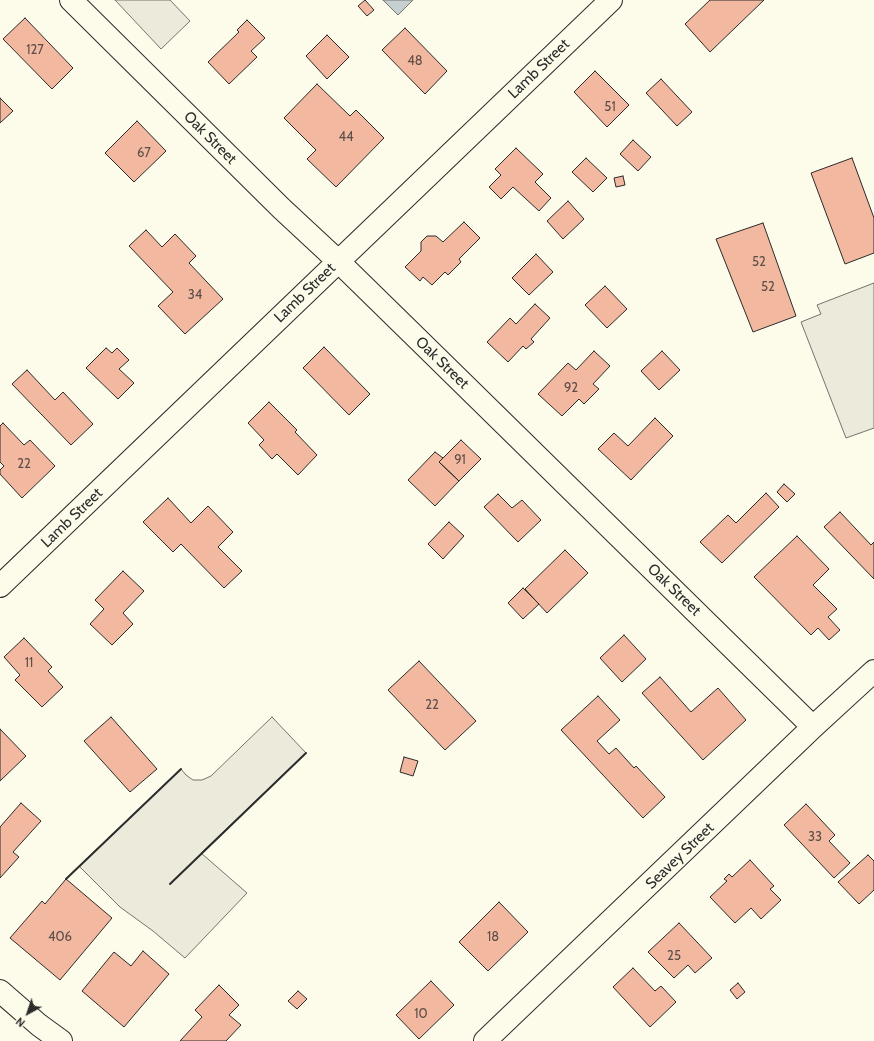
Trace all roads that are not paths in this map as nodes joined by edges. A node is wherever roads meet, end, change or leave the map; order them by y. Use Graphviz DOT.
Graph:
graph roads {
  1 [pos="70,0"];
  2 [pos="611,0"];
  3 [pos="338,261"];
  4 [pos="0,586"];
  5 [pos="874,671"];
  6 [pos="813,727"];
  7 [pos="0,992"];
  8 [pos="61,1041"];
  9 [pos="486,1041"];
  1 -- 3 [label="street, Oak Street"];
  2 -- 3 [label="street, Lamb Street"];
  3 -- 4 [label="street, Lamb Street"];
  3 -- 6 [label="street, Oak Street"];
  5 -- 6 [label="street, Seavey Street"];
  6 -- 9 [label="street, Seavey Street"];
  7 -- 8 [label="street"];
}
